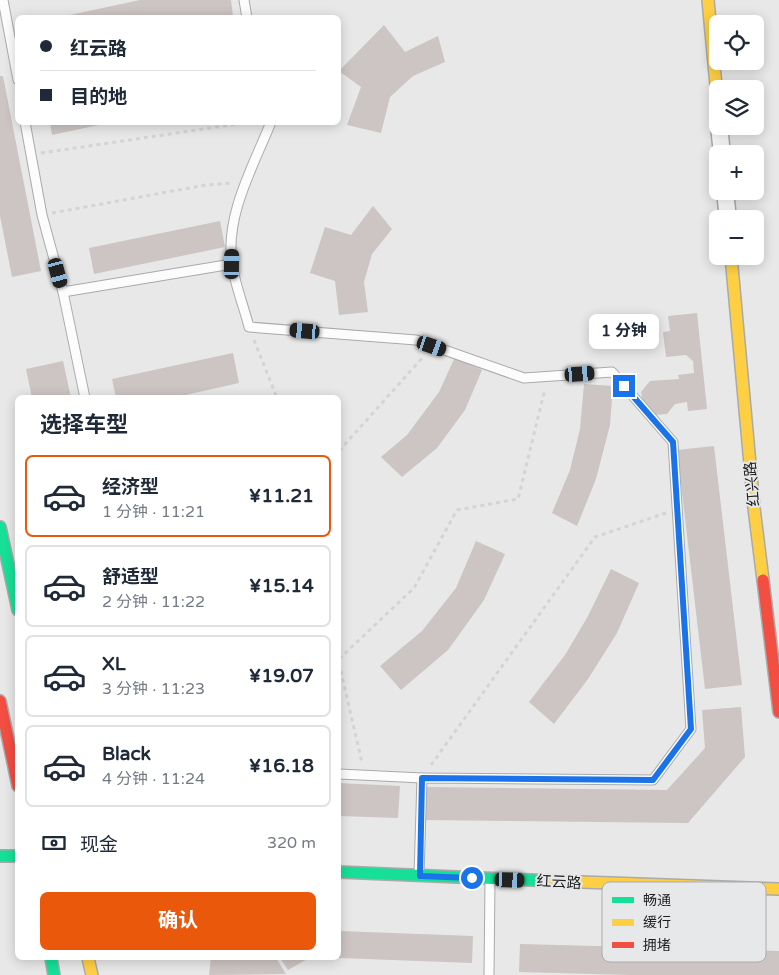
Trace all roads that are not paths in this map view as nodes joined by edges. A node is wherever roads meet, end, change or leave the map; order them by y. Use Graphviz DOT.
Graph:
graph roads {
  1 [pos="3,0"];
  2 [pos="244,0"];
  3 [pos="708,0"];
  4 [pos="246,15"];
  5 [pos="15,64"];
  6 [pos="715,80"];
  7 [pos="26,125"];
  8 [pos="270,125"];
  9 [pos="232,264"];
  10 [pos="732,265"];
  11 [pos="63,292"];
  12 [pos="84,395"];
  13 [pos="0,527"];
  14 [pos="15,596"];
  15 [pos="0,701"];
  16 [pos="779,712"];
  17 [pos="15,772"];
  18 [pos="341,774"];
  19 [pos="422,778"];
  20 [pos="0,856"];
  21 [pos="15,856"];
  22 [pos="341,872"];
  23 [pos="420,876"];
  24 [pos="490,879"];
  25 [pos="602,884"];
  26 [pos="766,889"];
  27 [pos="779,889"];
  28 [pos="51,960"];
  29 [pos="88,960"];
  30 [pos="54,975"];
  31 [pos="92,975"];
  32 [pos="489,975"];
  1 -- 5 [label="lane"];
  2 -- 4 [label="lane"];
  3 -- 6 [label="street"];
  7 -- 11 [label="lane"];
  8 -- 9 [label="lane"];
  9 -- 11 [label="lane"];
  9 -- 19 [label="lane"];
  10 -- 16 [label="street, 红兴路"];
  11 -- 12 [label="lane"];
  13 -- 14 [label="street"];
  15 -- 17 [label="street"];
  18 -- 19 [label="lane"];
  19 -- 23 [label="lane"];
  20 -- 21 [label="street"];
  22 -- 23 [label="street, 红云路"];
  23 -- 24 [label="street, 红云路"];
  24 -- 25 [label="street, 红云路"];
  24 -- 32 [label="lane"];
  26 -- 27 [label="street, 红云路"];
  28 -- 30 [label="street"];
  29 -- 31 [label="street"];
}
